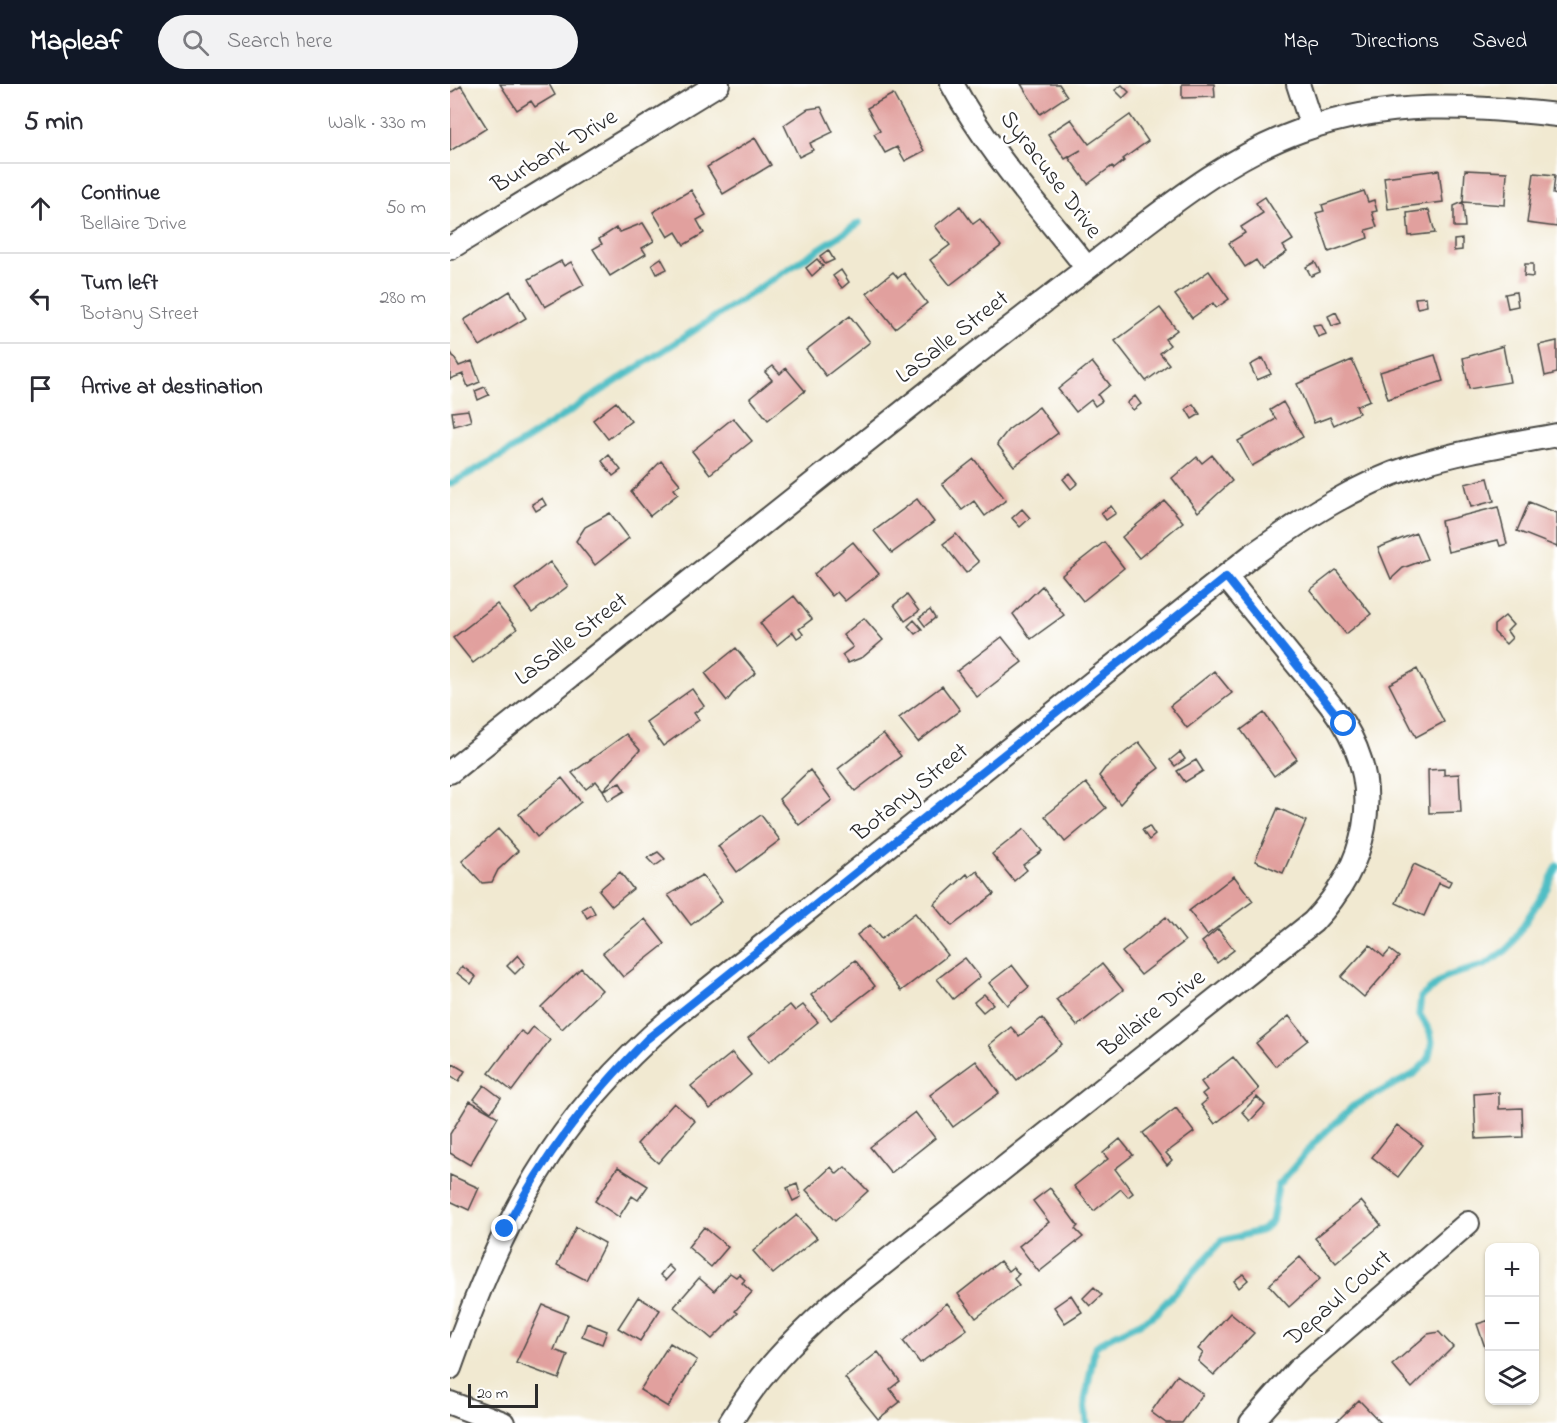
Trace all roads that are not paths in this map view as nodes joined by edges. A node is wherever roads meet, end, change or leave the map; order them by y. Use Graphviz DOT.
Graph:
graph roads {
  1 [pos="718,84"];
  2 [pos="952,84"];
  3 [pos="1298,84"];
  4 [pos="1557,115"];
  5 [pos="1312,127"];
  6 [pos="450,248"];
  7 [pos="1087,268"];
  8 [pos="1557,435"];
  9 [pos="1226,577"];
  10 [pos="450,772"];
  11 [pos="1468,1223"];
  12 [pos="450,1368"];
  13 [pos="450,1403"];
  14 [pos="503,1423"];
  15 [pos="730,1423"];
  16 [pos="1251,1423"];
  1 -- 6 [label="street, Burbank Drive"];
  2 -- 7 [label="street, Syracuse Drive"];
  3 -- 5 [label="street"];
  4 -- 5 [label="street, LaSalle Street"];
  5 -- 7 [label="street, LaSalle Street"];
  7 -- 10 [label="street, LaSalle Street"];
  8 -- 9 [label="street, Botany Street"];
  9 -- 12 [label="street, Botany Street"];
  9 -- 15 [label="street, Bellaire Drive"];
  11 -- 16 [label="street, Depaul Court"];
  13 -- 14 [label="street"];
}
